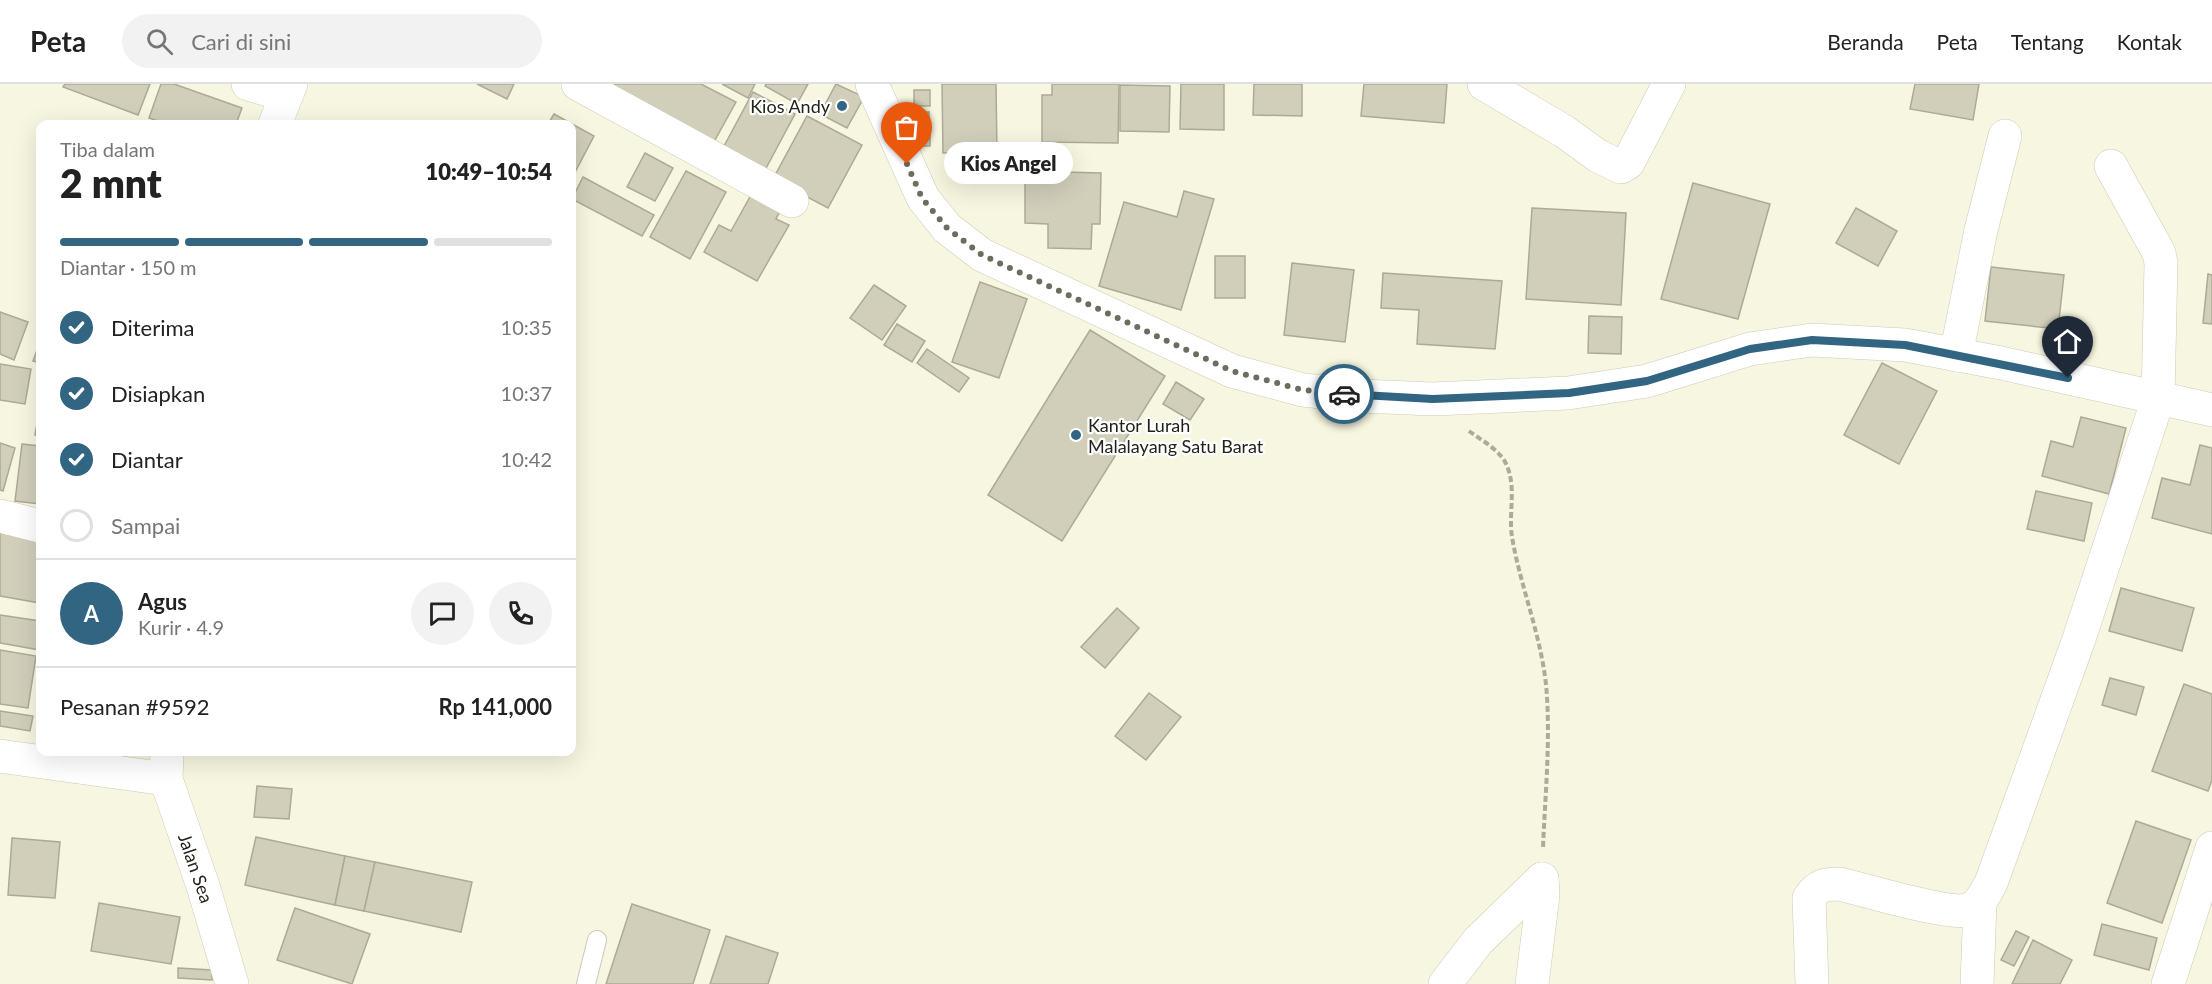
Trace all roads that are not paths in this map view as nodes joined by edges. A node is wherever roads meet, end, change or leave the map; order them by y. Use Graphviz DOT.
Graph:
graph roads {
  1 [pos="248,84"];
  2 [pos="578,84"];
  3 [pos="872,84"];
  4 [pos="1484,84"];
  5 [pos="1669,84"];
  6 [pos="284,101"];
  7 [pos="2005,136"];
  8 [pos="2111,165"];
  9 [pos="792,201"];
  10 [pos="1956,355"];
  11 [pos="2158,399"];
  12 [pos="2212,410"];
  13 [pos="0,516"];
  14 [pos="36,525"];
  15 [pos="0,756"];
  16 [pos="167,765"];
  17 [pos="2212,848"];
  18 [pos="1980,903"];
  19 [pos="597,940"];
  20 [pos="232,984"];
  21 [pos="586,984"];
  22 [pos="1445,984"];
  23 [pos="1532,984"];
  24 [pos="1812,984"];
  25 [pos="1977,984"];
  26 [pos="2168,984"];
  1 -- 6 [label="street"];
  2 -- 9 [label="street"];
  3 -- 10 [label="street"];
  4 -- 5 [label="street"];
  7 -- 10 [label="street"];
  8 -- 11 [label="street"];
  10 -- 11 [label="street"];
  11 -- 12 [label="street"];
  11 -- 18 [label="street"];
  13 -- 14 [label="street"];
  15 -- 16 [label="street"];
  16 -- 20 [label="street, Jalan Sea"];
  17 -- 26 [label="street"];
  18 -- 24 [label="street"];
  18 -- 25 [label="street"];
  19 -- 21 [label="lane"];
  22 -- 23 [label="street"];
}
